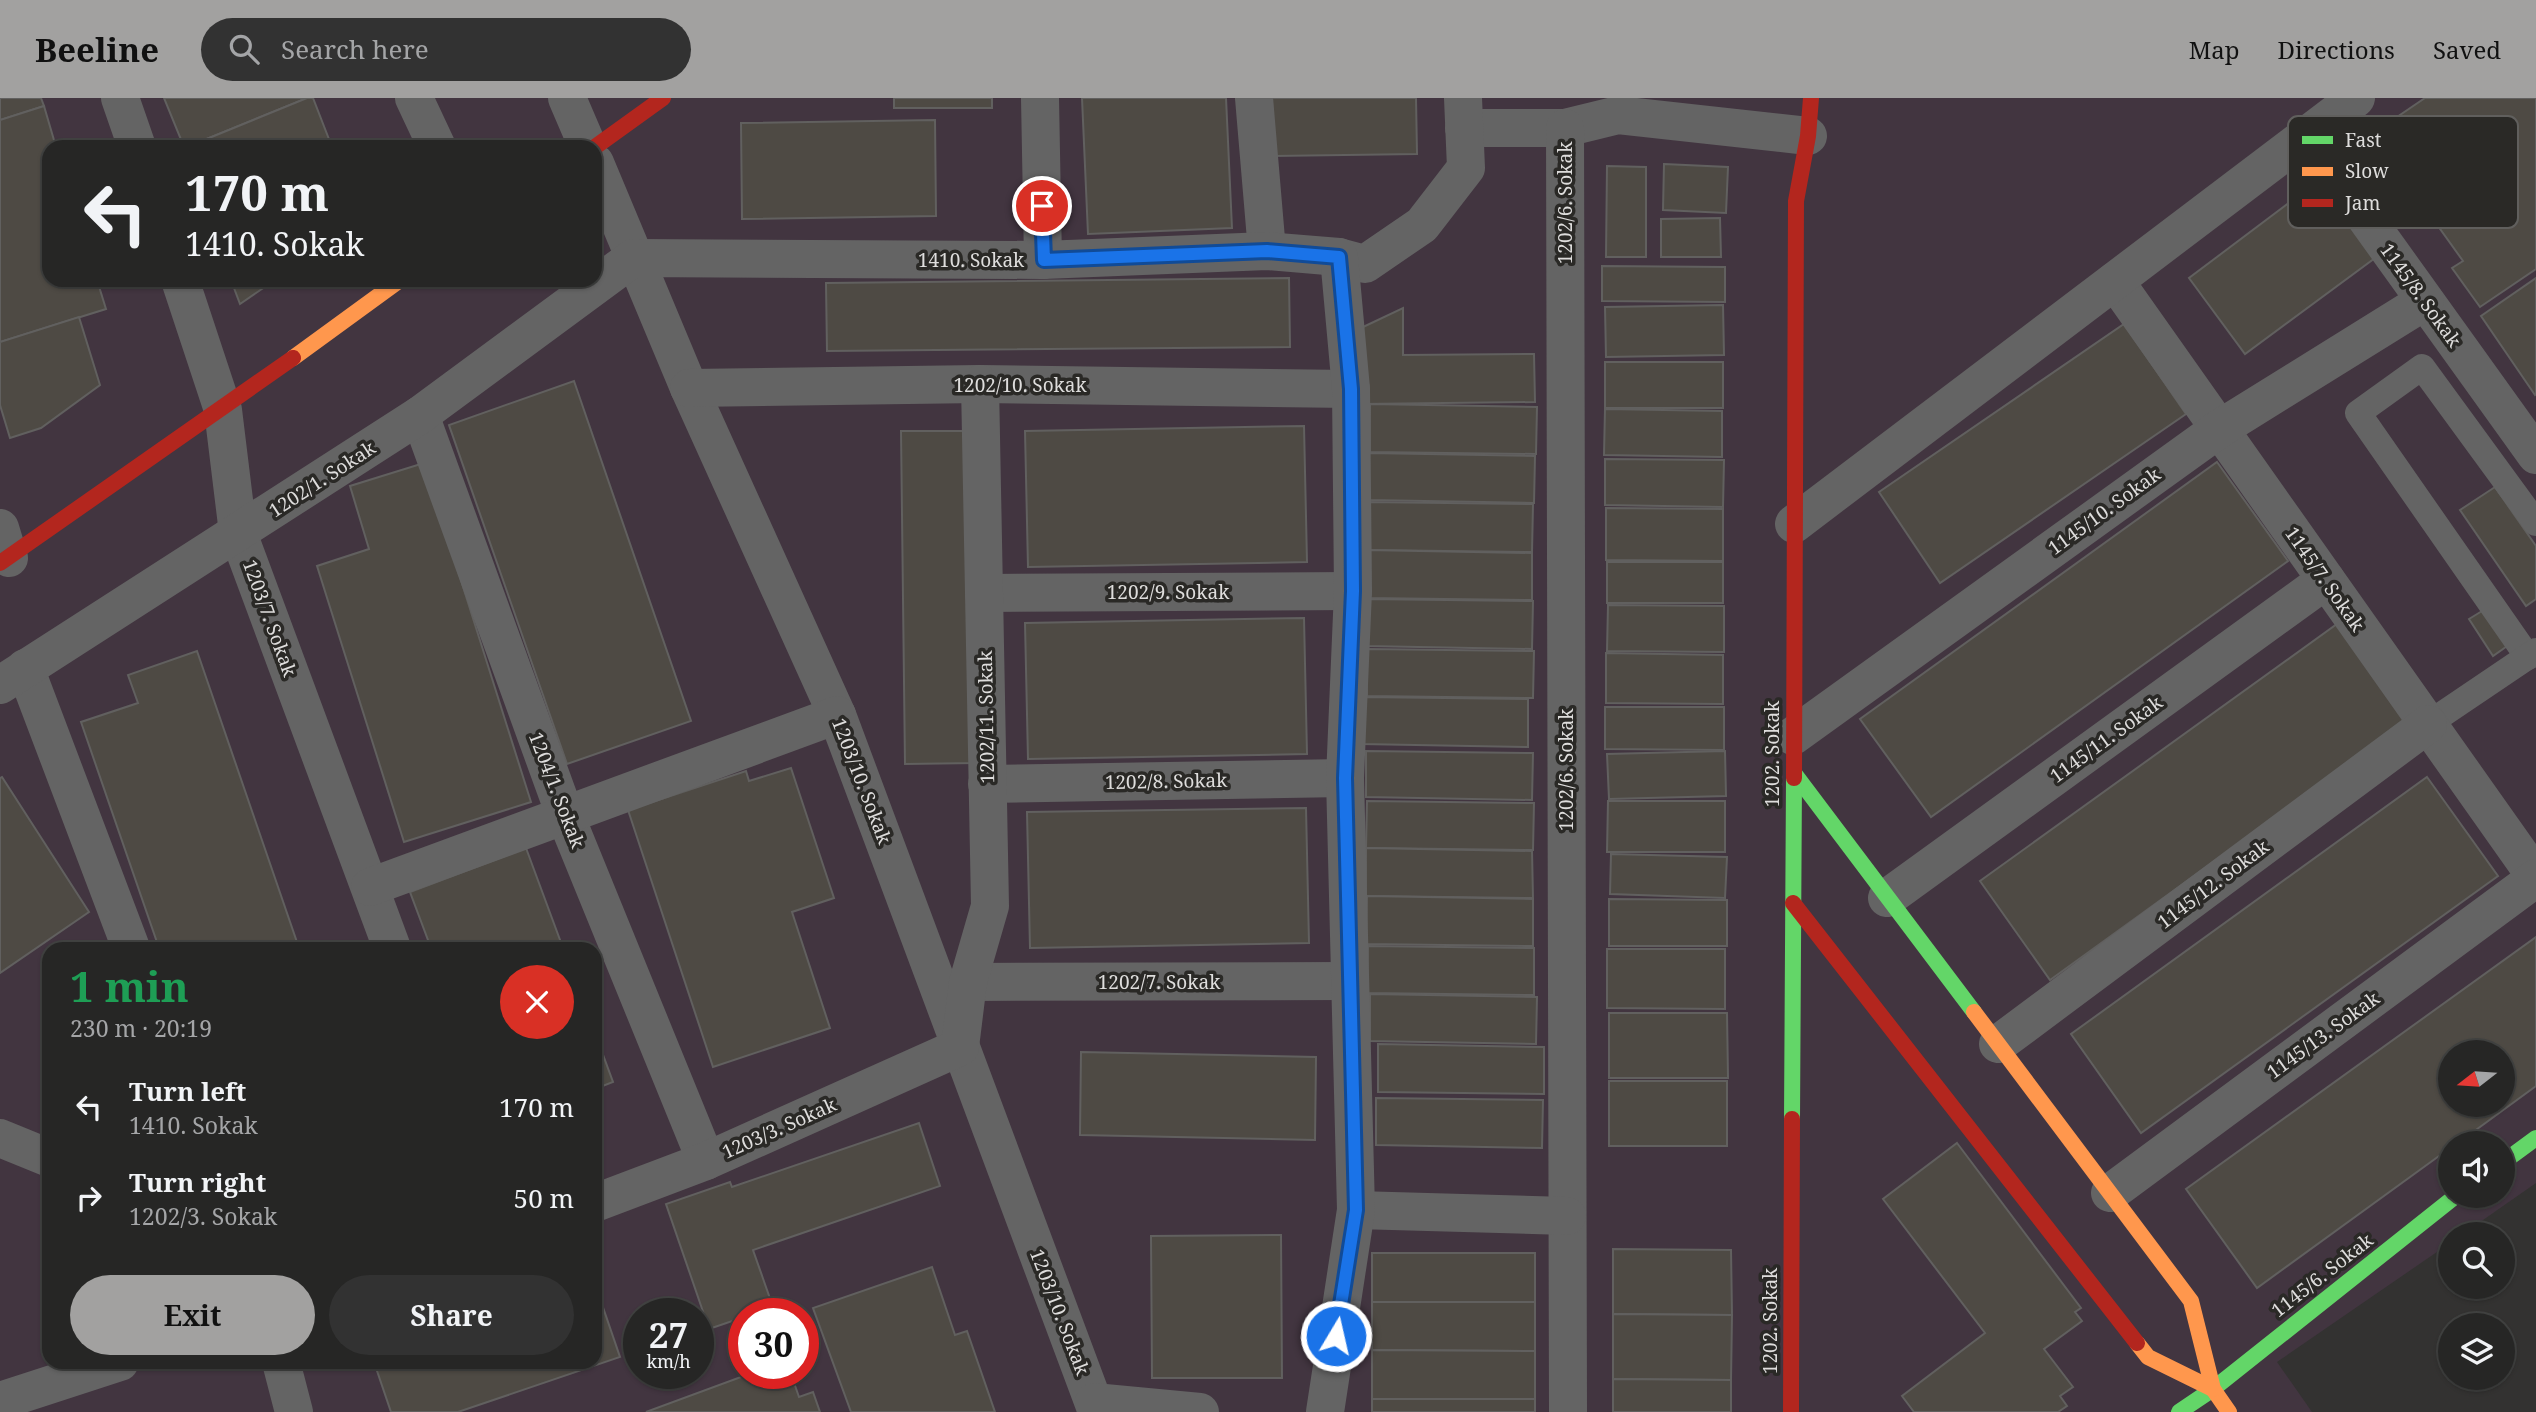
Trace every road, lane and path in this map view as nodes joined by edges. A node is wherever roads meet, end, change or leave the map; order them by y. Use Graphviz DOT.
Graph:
graph roads {
  1 [pos="120,98"];
  2 [pos="414,98"];
  3 [pos="567,98"];
  4 [pos="663,98"];
  5 [pos="1040,98"];
  6 [pos="1254,98"];
  7 [pos="1811,98"];
  8 [pos="2356,98"];
  9 [pos="1618,107"];
  10 [pos="1464,113"];
  11 [pos="2332,116"];
  12 [pos="1565,128"];
  13 [pos="1808,136"];
  14 [pos="134,140"];
  15 [pos="434,140"];
  16 [pos="585,140"];
  17 [pos="602,142"];
  18 [pos="2288,150"];
  19 [pos="602,180"];
  20 [pos="2372,228"];
  21 [pos="1267,251"];
  22 [pos="1339,257"];
  23 [pos="633,258"];
  24 [pos="1044,260"];
  25 [pos="602,281"];
  26 [pos="2115,281"];
  27 [pos="182,287"];
  28 [pos="390,287"];
  29 [pos="594,287"];
  30 [pos="2425,301"];
  31 [pos="980,384"];
  32 [pos="689,388"];
  33 [pos="1351,389"];
  34 [pos="223,410"];
  35 [pos="420,415"];
  36 [pos="2219,429"];
  37 [pos="2536,454"];
  38 [pos="2536,523"];
  39 [pos="1794,524"];
  40 [pos="238,533"];
  41 [pos="3,550"];
  42 [pos="2326,580"];
  43 [pos="1353,591"];
  44 [pos="984,593"];
  45 [pos="2532,654"];
  46 [pos="13,677"];
  47 [pos="837,715"];
  48 [pos="2428,724"];
  49 [pos="1793,736"];
  50 [pos="1794,774"];
  51 [pos="1345,778"];
  52 [pos="987,785"];
  53 [pos="565,815"];
  54 [pos="2536,878"];
  55 [pos="370,887"];
  56 [pos="1887,898"];
  57 [pos="1793,903"];
  58 [pos="128,942"];
  59 [pos="390,942"];
  60 [pos="1350,981"];
  61 [pos="968,982"];
  62 [pos="1998,1044"];
  63 [pos="960,1046"];
  64 [pos="0,1138"];
  65 [pos="2536,1138"];
  66 [pos="2515,1153"];
  67 [pos="42,1155"];
  68 [pos="706,1161"];
  69 [pos="2110,1193"];
  70 [pos="602,1200"];
  71 [pos="2441,1208"];
  72 [pos="1356,1210"];
  73 [pos="1567,1216"];
  74 [pos="98,1369"];
  75 [pos="283,1369"];
  76 [pos="2213,1389"];
  77 [pos="0,1401"];
  78 [pos="1095,1407"];
  79 [pos="294,1412"];
  80 [pos="1200,1412"];
  81 [pos="1325,1412"];
  82 [pos="1568,1412"];
  83 [pos="1791,1412"];
  84 [pos="2179,1412"];
  85 [pos="2229,1412"];
  1 -- 14 [label="street"];
  2 -- 15 [label="street"];
  3 -- 16 [label="street"];
  4 -- 17 [label="street"];
  5 -- 24 [label="street"];
  6 -- 21 [label="street"];
  7 -- 13 [label="street, 1202. Sokak"];
  8 -- 11 [label="street"];
  9 -- 12 [label="street"];
  9 -- 13 [label="street"];
  10 -- 12 [label="street"];
  10 -- 22 [label="street, 1410. Sokak"];
  12 -- 73 [label="street, 1202/6. Sokak"];
  13 -- 39 [label="street, 1202. Sokak"];
  18 -- 26 [label="street"];
  19 -- 23 [label="street, 1203/10. Sokak"];
  20 -- 30 [label="street, 1145/8. Sokak"];
  21 -- 22 [label="street, 1410. Sokak"];
  21 -- 24 [label="street, 1410. Sokak"];
  22 -- 33 [label="street"];
  23 -- 24 [label="street, 1410. Sokak"];
  23 -- 25 [label="street, 1202/1. Sokak"];
  23 -- 32 [label="street, 1203/10. Sokak"];
  26 -- 36 [label="street, 1145/7. Sokak"];
  26 -- 39 [label="street"];
  27 -- 34 [label="street, 1203/7. Sokak"];
  28 -- 34 [label="street"];
  29 -- 35 [label="street, 1202/1. Sokak"];
  30 -- 36 [label="street, 1145/10. Sokak"];
  30 -- 37 [label="street, 1145/8. Sokak"];
  31 -- 32 [label="street, 1202/10. Sokak"];
  31 -- 33 [label="street, 1202/10. Sokak"];
  31 -- 44 [label="street, 1202/11. Sokak"];
  32 -- 47 [label="street, 1203/10. Sokak"];
  33 -- 43 [label="street"];
  34 -- 40 [label="street, 1203/7. Sokak"];
  34 -- 41 [label="street"];
  35 -- 40 [label="street, 1202/1. Sokak"];
  35 -- 53 [label="street, 1204/1. Sokak"];
  36 -- 42 [label="street, 1145/7. Sokak"];
  36 -- 49 [label="street, 1145/10. Sokak"];
  38 -- 45 [label="lane"];
  39 -- 49 [label="street, 1202. Sokak"];
  40 -- 46 [label="street, 1202/1. Sokak"];
  40 -- 55 [label="street, 1203/7. Sokak"];
  42 -- 48 [label="street, 1145/7. Sokak"];
  42 -- 56 [label="street, 1145/11. Sokak"];
  43 -- 44 [label="street, 1202/9. Sokak"];
  43 -- 51 [label="street"];
  44 -- 52 [label="street, 1202/11. Sokak"];
  45 -- 48 [label="lane"];
  46 -- 58 [label="street"];
  47 -- 53 [label="street"];
  47 -- 63 [label="street, 1203/10. Sokak"];
  48 -- 54 [label="street, 1145/7. Sokak"];
  48 -- 62 [label="street, 1145/12. Sokak"];
  49 -- 50 [label="street, 1202. Sokak"];
  50 -- 56 [label="street"];
  50 -- 57 [label="street, 1202. Sokak"];
  51 -- 52 [label="street, 1202/8. Sokak"];
  51 -- 60 [label="street"];
  52 -- 61 [label="street, 1202/11. Sokak"];
  53 -- 55 [label="street"];
  53 -- 68 [label="street, 1204/1. Sokak"];
  54 -- 69 [label="street, 1145/13. Sokak"];
  55 -- 59 [label="street, 1203/7. Sokak"];
  56 -- 62 [label="street"];
  57 -- 76 [label="street"];
  57 -- 83 [label="street, 1202. Sokak"];
  60 -- 61 [label="street, 1202/7. Sokak"];
  60 -- 72 [label="street"];
  61 -- 63 [label="street, 1202/11. Sokak"];
  62 -- 69 [label="street"];
  63 -- 68 [label="street, 1203/3. Sokak"];
  63 -- 78 [label="street, 1203/10. Sokak"];
  64 -- 67 [label="street"];
  65 -- 66 [label="street"];
  68 -- 70 [label="street, 1203/3. Sokak"];
  69 -- 76 [label="street"];
  71 -- 76 [label="street, 1145/6. Sokak"];
  72 -- 73 [label="street"];
  72 -- 81 [label="street"];
  73 -- 82 [label="street, 1202/6. Sokak"];
  74 -- 77 [label="street"];
  75 -- 79 [label="street"];
  76 -- 84 [label="street, 1145/6. Sokak"];
  76 -- 85 [label="street"];
  78 -- 80 [label="street"];
}
